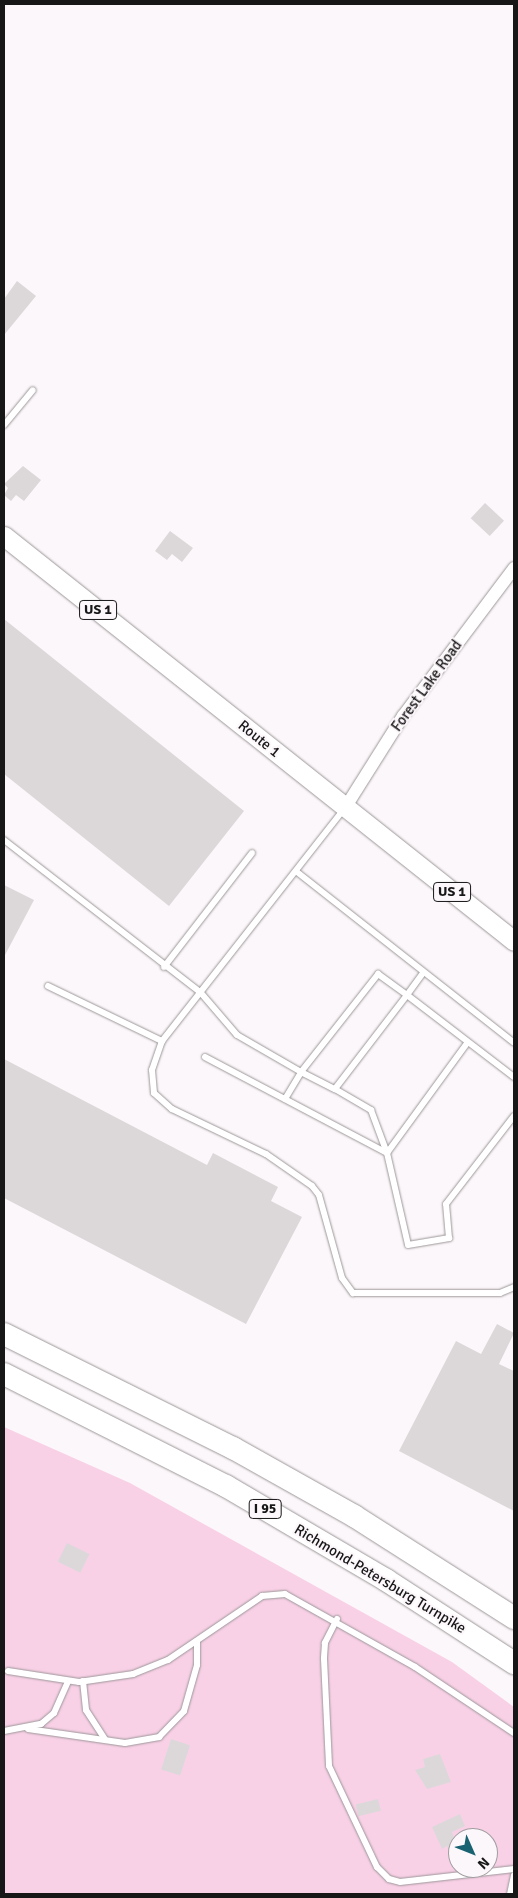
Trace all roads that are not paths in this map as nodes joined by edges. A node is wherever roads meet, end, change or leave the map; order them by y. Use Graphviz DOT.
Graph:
graph roads {
  1 [pos="33,390"];
  2 [pos="4,425"];
  3 [pos="4,536"];
  4 [pos="514,568"];
  5 [pos="345,808"];
  6 [pos="4,840"];
  7 [pos="252,853"];
  8 [pos="297,872"];
  9 [pos="514,942"];
  10 [pos="164,967"];
  11 [pos="423,973"];
  12 [pos="48,986"];
  13 [pos="201,993"];
  14 [pos="407,995"];
  15 [pos="162,1041"];
  16 [pos="468,1042"];
  17 [pos="514,1043"];
  18 [pos="205,1057"];
  19 [pos="301,1072"];
  20 [pos="514,1077"];
  21 [pos="335,1089"];
  22 [pos="285,1099"];
  23 [pos="514,1116"];
  24 [pos="387,1153"];
  25 [pos="512,1291"];
  26 [pos="4,1334"];
  27 [pos="4,1374"];
  28 [pos="514,1618"];
  29 [pos="337,1619"];
  30 [pos="197,1640"];
  31 [pos="514,1663"];
  32 [pos="8,1671"];
  33 [pos="83,1681"];
  34 [pos="68,1682"];
  35 [pos="28,1729"];
  36 [pos="4,1731"];
  37 [pos="514,1733"];
  38 [pos="105,1739"];
  39 [pos="514,1870"];
  40 [pos="514,1875"];
  41 [pos="510,1894"];
  1 -- 2 [label="lane"];
  3 -- 5 [label="main road, Route 1 / US 1"];
  4 -- 5 [label="street, Forest Lake Road"];
  5 -- 8 [label="lane"];
  5 -- 9 [label="main road, Route 1 / US 1"];
  6 -- 10 [label="lane"];
  7 -- 10 [label="lane"];
  8 -- 11 [label="lane"];
  8 -- 13 [label="lane"];
  10 -- 13 [label="lane"];
  11 -- 14 [label="lane"];
  11 -- 17 [label="lane"];
  12 -- 15 [label="lane"];
  13 -- 15 [label="lane"];
  13 -- 19 [label="lane"];
  14 -- 16 [label="lane"];
  14 -- 19 [label="lane"];
  14 -- 21 [label="lane"];
  15 -- 25 [label="lane"];
  16 -- 20 [label="lane"];
  16 -- 24 [label="lane"];
  18 -- 22 [label="lane"];
  19 -- 21 [label="lane"];
  19 -- 22 [label="lane"];
  21 -- 24 [label="lane"];
  22 -- 24 [label="lane"];
  23 -- 24 [label="lane"];
  26 -- 28 [label="highway, I 95"];
  27 -- 31 [label="highway, Richmond-Petersburg Turnpike / I 95"];
  29 -- 30 [label="lane"];
  29 -- 37 [label="lane"];
  29 -- 39 [label="lane"];
  30 -- 33 [label="lane"];
  30 -- 38 [label="lane"];
  32 -- 34 [label="lane"];
  33 -- 34 [label="lane"];
  33 -- 38 [label="lane"];
  34 -- 35 [label="lane"];
  35 -- 36 [label="lane"];
  35 -- 38 [label="lane"];
  40 -- 41 [label="lane"];
}
